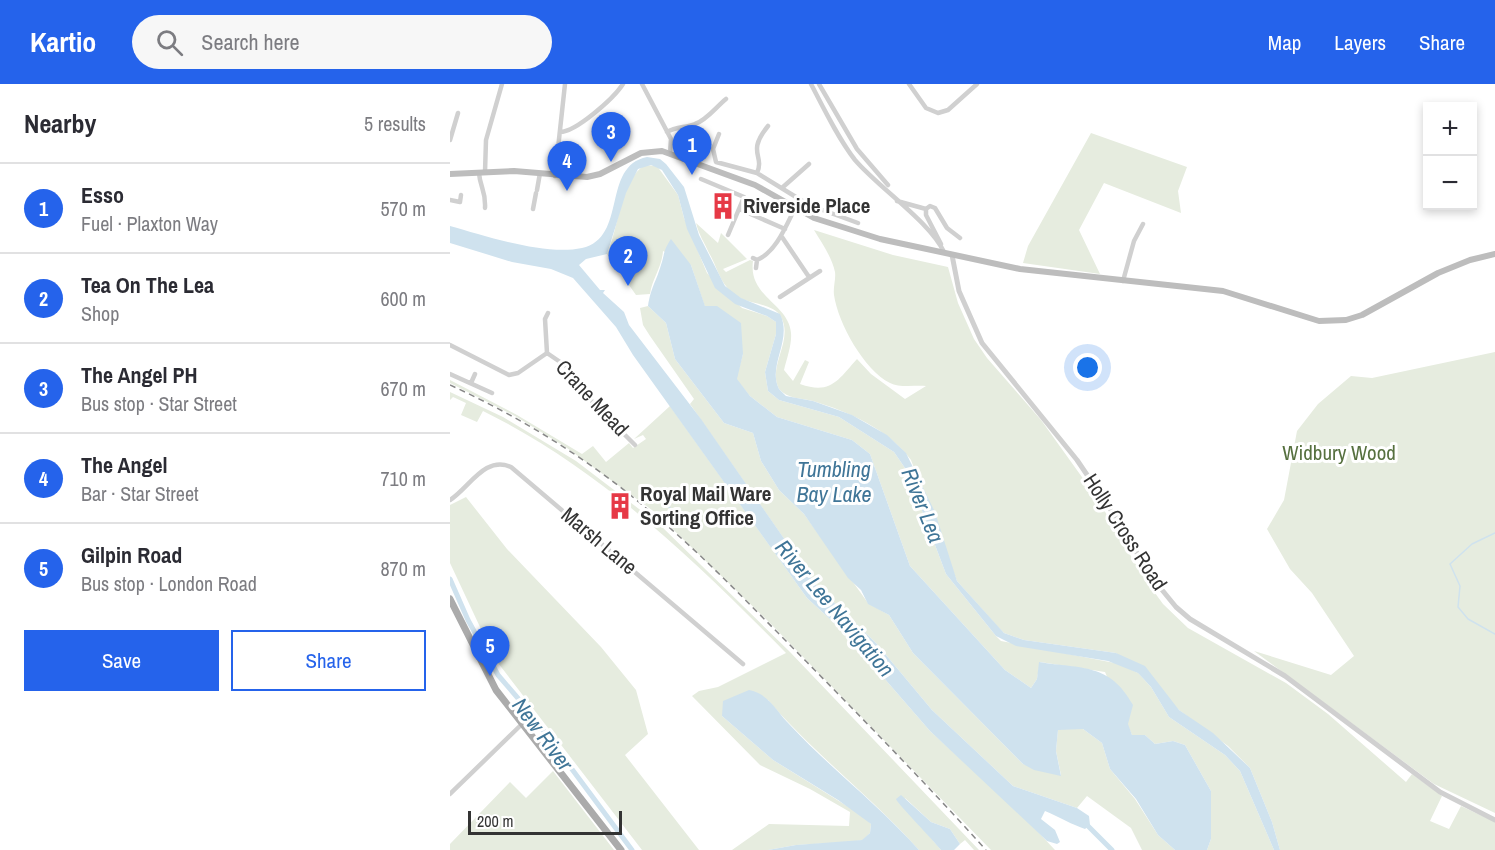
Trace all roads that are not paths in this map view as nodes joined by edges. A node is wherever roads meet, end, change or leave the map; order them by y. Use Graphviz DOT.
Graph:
graph roads {
  1 [pos="502,84"];
  2 [pos="565,84"];
  3 [pos="623,84"];
  4 [pos="642,84"];
  5 [pos="812,84"];
  6 [pos="819,84"];
  7 [pos="909,84"];
  8 [pos="977,84"];
  9 [pos="726,99"];
  10 [pos="458,113"];
  11 [pos="768,126"];
  12 [pos="560,132"];
  13 [pos="666,132"];
  14 [pos="719,134"];
  15 [pos="450,140"];
  16 [pos="670,153"];
  17 [pos="809,164"];
  18 [pos="744,170"];
  19 [pos="482,172"];
  20 [pos="540,173"];
  21 [pos="757,173"];
  22 [pos="450,174"];
  23 [pos="555,176"];
  24 [pos="701,179"];
  25 [pos="741,179"];
  26 [pos="888,185"];
  27 [pos="783,188"];
  28 [pos="460,195"];
  29 [pos="450,200"];
  30 [pos="895,200"];
  31 [pos="485,208"];
  32 [pos="795,208"];
  33 [pos="533,209"];
  34 [pos="739,209"];
  35 [pos="926,209"];
  36 [pos="858,223"];
  37 [pos="1143,224"];
  38 [pos="785,229"];
  39 [pos="728,235"];
  40 [pos="782,237"];
  41 [pos="960,238"];
  42 [pos="943,250"];
  43 [pos="1495,254"];
  44 [pos="952,255"];
  45 [pos="756,268"];
  46 [pos="820,271"];
  47 [pos="809,277"];
  48 [pos="1123,281"];
  49 [pos="780,297"];
  50 [pos="548,313"];
  51 [pos="450,345"];
  52 [pos="547,353"];
  53 [pos="450,374"];
  54 [pos="475,374"];
  55 [pos="471,383"];
  56 [pos="492,393"];
  57 [pos="635,445"];
  58 [pos="450,500"];
  59 [pos="450,599"];
  60 [pos="743,664"];
  61 [pos="522,724"];
  62 [pos="450,794"];
  63 [pos="1495,820"];
  64 [pos="621,850"];
  1 -- 19 [label="street"];
  2 -- 12 [label="street"];
  3 -- 12 [label="street"];
  4 -- 13 [label="street"];
  5 -- 30 [label="street"];
  6 -- 26 [label="street"];
  7 -- 8 [label="street"];
  9 -- 13 [label="street"];
  10 -- 15 [label="street"];
  11 -- 21 [label="street"];
  12 -- 23 [label="street"];
  13 -- 16 [label="street"];
  14 -- 18 [label="street"];
  16 -- 23 [label="main road"];
  16 -- 25 [label="main road"];
  17 -- 27 [label="street"];
  18 -- 21 [label="street"];
  18 -- 25 [label="street"];
  19 -- 20 [label="main road"];
  19 -- 22 [label="main road"];
  19 -- 31 [label="street"];
  20 -- 23 [label="main road"];
  20 -- 33 [label="street"];
  21 -- 27 [label="street"];
  24 -- 34 [label="street"];
  25 -- 32 [label="main road"];
  27 -- 36 [label="street"];
  28 -- 29 [label="street"];
  30 -- 35 [label="street"];
  30 -- 42 [label="street"];
  32 -- 38 [label="street"];
  32 -- 42 [label="main road"];
  34 -- 38 [label="street"];
  34 -- 39 [label="street"];
  35 -- 41 [label="street"];
  35 -- 42 [label="street"];
  37 -- 48 [label="street"];
  38 -- 40 [label="street"];
  40 -- 45 [label="street"];
  40 -- 47 [label="street"];
  42 -- 44 [label="main road"];
  43 -- 48 [label="main road"];
  44 -- 48 [label="main road"];
  44 -- 63 [label="street, Holly Cross Road"];
  46 -- 47 [label="street"];
  47 -- 49 [label="street"];
  50 -- 52 [label="street, Crane Mead"];
  51 -- 52 [label="street, Crane Mead"];
  52 -- 57 [label="street, Crane Mead"];
  53 -- 55 [label="street"];
  54 -- 55 [label="street"];
  55 -- 56 [label="street"];
  58 -- 60 [label="street, Marsh Lane"];
  59 -- 61 [label="main road"];
  61 -- 62 [label="street"];
  61 -- 64 [label="main road"];
}
